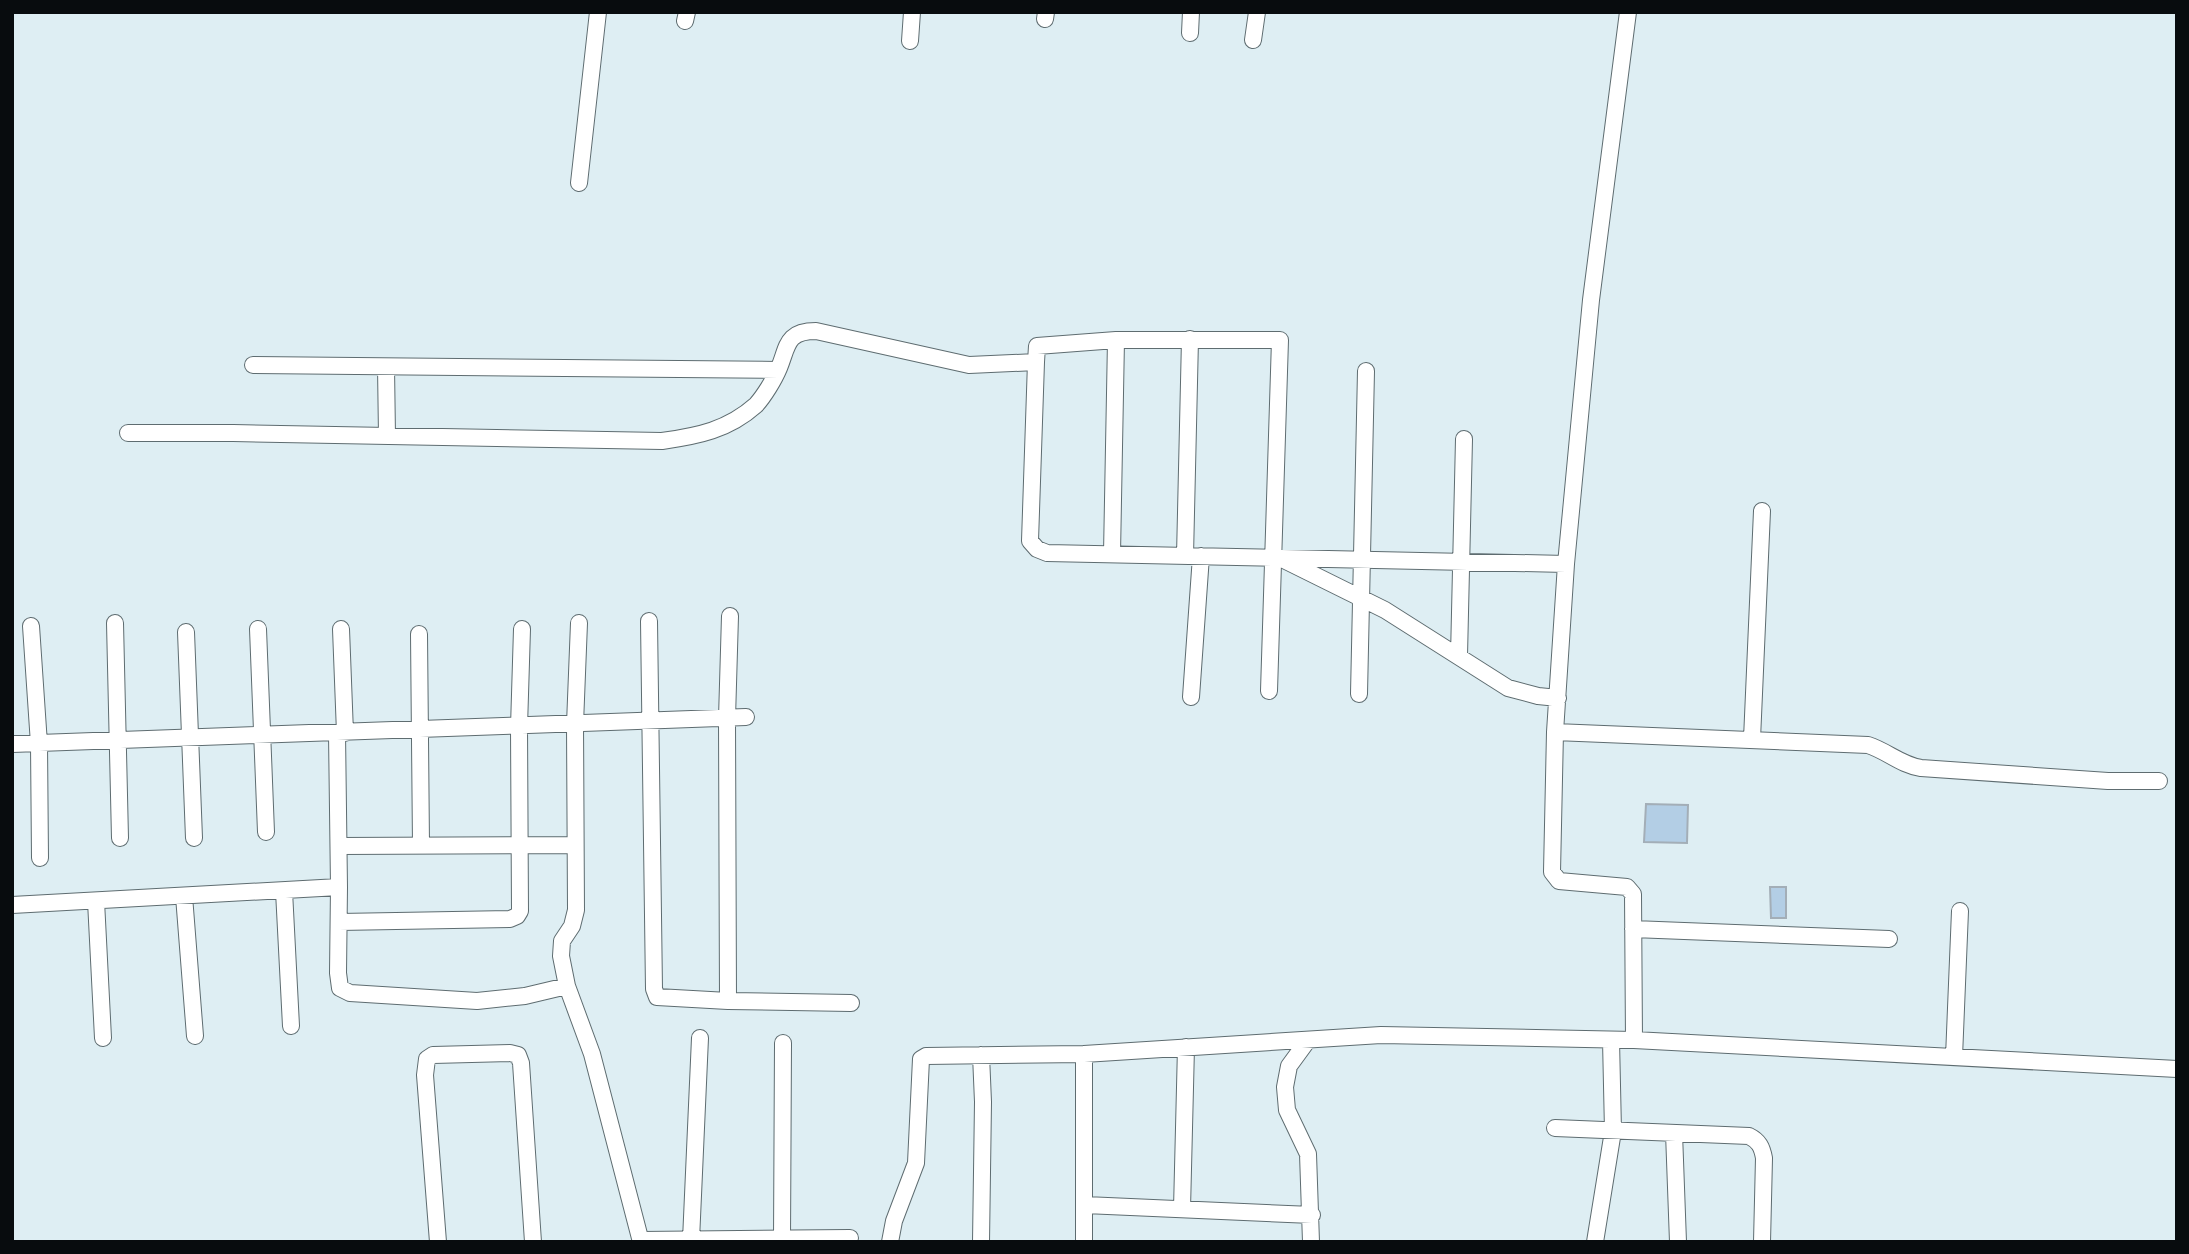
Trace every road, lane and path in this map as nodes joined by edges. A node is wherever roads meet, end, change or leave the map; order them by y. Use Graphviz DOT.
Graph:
graph roads {
  1 [pos="598,12"];
  2 [pos="912,12"];
  3 [pos="1191,12"];
  4 [pos="1257,12"];
  5 [pos="1628,12"];
  6 [pos="1190,33"];
  7 [pos="1253,40"];
  8 [pos="910,41"];
  9 [pos="579,183"];
  10 [pos="1190,339"];
  11 [pos="1116,340"];
  12 [pos="1036,362"];
  13 [pos="253,365"];
  14 [pos="386,367"];
  15 [pos="778,370"];
  16 [pos="1366,371"];
  17 [pos="128,433"];
  18 [pos="387,436"];
  19 [pos="1464,439"];
  20 [pos="1762,511"];
  21 [pos="1112,554"];
  22 [pos="1193,556"];
  23 [pos="1276,557"];
  24 [pos="1362,559"];
  25 [pos="1461,562"];
  26 [pos="1566,564"];
  27 [pos="1361,598"];
  28 [pos="730,616"];
  29 [pos="649,621"];
  30 [pos="115,623"];
  31 [pos="579,623"];
  32 [pos="31,626"];
  33 [pos="258,629"];
  34 [pos="341,629"];
  35 [pos="522,629"];
  36 [pos="186,632"];
  37 [pos="419,635"];
  38 [pos="1459,656"];
  39 [pos="1269,691"];
  40 [pos="1359,694"];
  41 [pos="1191,697"];
  42 [pos="1558,698"];
  43 [pos="746,717"];
  44 [pos="727,718"];
  45 [pos="649,722"];
  46 [pos="575,724"];
  47 [pos="519,727"];
  48 [pos="422,730"];
  49 [pos="1555,732"];
  50 [pos="341,733"];
  51 [pos="261,736"];
  52 [pos="190,738"];
  53 [pos="1752,739"];
  54 [pos="116,741"];
  55 [pos="12,744"];
  56 [pos="39,744"];
  57 [pos="2159,781"];
  58 [pos="266,832"];
  59 [pos="120,838"];
  60 [pos="194,838"];
  61 [pos="421,845"];
  62 [pos="520,845"];
  63 [pos="575,845"];
  64 [pos="339,846"];
  65 [pos="40,859"];
  66 [pos="340,887"];
  67 [pos="284,891"];
  68 [pos="184,896"];
  69 [pos="96,901"];
  70 [pos="12,905"];
  71 [pos="1961,911"];
  72 [pos="339,922"];
  73 [pos="1633,929"];
  74 [pos="1889,939"];
  75 [pos="567,986"];
  76 [pos="729,1001"];
  77 [pos="851,1003"];
  78 [pos="291,1026"];
  79 [pos="195,1037"];
  80 [pos="103,1038"];
  81 [pos="700,1038"];
  82 [pos="1308,1040"];
  83 [pos="1611,1040"];
  84 [pos="1634,1040"];
  85 [pos="783,1043"];
  86 [pos="1186,1047"];
  87 [pos="1084,1054"];
  88 [pos="981,1055"];
  89 [pos="1954,1057"];
  90 [pos="2177,1069"];
  91 [pos="1555,1128"];
  92 [pos="1613,1131"];
  93 [pos="1674,1133"];
  94 [pos="1085,1205"];
  95 [pos="1182,1209"];
  96 [pos="1312,1215"];
  97 [pos="850,1238"];
  98 [pos="782,1239"];
  99 [pos="691,1240"];
  100 [pos="641,1241"];
  101 [pos="438,1242"];
  102 [pos="533,1242"];
  103 [pos="890,1242"];
  104 [pos="981,1242"];
  105 [pos="1084,1242"];
  106 [pos="1311,1242"];
  107 [pos="1595,1242"];
  108 [pos="1678,1242"];
  109 [pos="1762,1242"];
  1 -- 9 [label="street"];
  2 -- 8 [label="street"];
  3 -- 6 [label="street"];
  4 -- 7 [label="street"];
  5 -- 26 [label="street"];
  10 -- 11 [label="street"];
  10 -- 22 [label="street"];
  10 -- 23 [label="street"];
  11 -- 12 [label="street"];
  11 -- 21 [label="street"];
  12 -- 15 [label="street"];
  12 -- 21 [label="street"];
  13 -- 14 [label="street"];
  14 -- 15 [label="street"];
  14 -- 18 [label="street"];
  15 -- 18 [label="street"];
  16 -- 24 [label="street"];
  17 -- 18 [label="street"];
  19 -- 25 [label="street"];
  20 -- 53 [label="street"];
  21 -- 22 [label="street"];
  22 -- 23 [label="street"];
  22 -- 41 [label="street"];
  23 -- 24 [label="street"];
  23 -- 27 [label="street"];
  23 -- 39 [label="street"];
  24 -- 25 [label="street"];
  24 -- 27 [label="street"];
  25 -- 26 [label="street"];
  25 -- 38 [label="street"];
  26 -- 42 [label="street"];
  27 -- 38 [label="street"];
  27 -- 40 [label="street"];
  28 -- 44 [label="street"];
  29 -- 45 [label="street"];
  30 -- 54 [label="street"];
  31 -- 46 [label="street"];
  32 -- 56 [label="street"];
  33 -- 51 [label="street"];
  34 -- 50 [label="street"];
  35 -- 47 [label="street"];
  36 -- 52 [label="street"];
  37 -- 48 [label="street"];
  38 -- 42 [label="street"];
  42 -- 49 [label="street"];
  43 -- 44 [label="street"];
  44 -- 45 [label="street"];
  44 -- 76 [label="street"];
  45 -- 46 [label="street"];
  45 -- 76 [label="street"];
  46 -- 47 [label="street"];
  46 -- 63 [label="street"];
  47 -- 48 [label="street"];
  47 -- 62 [label="street"];
  48 -- 50 [label="street"];
  48 -- 61 [label="street"];
  49 -- 53 [label="street"];
  49 -- 73 [label="street"];
  50 -- 51 [label="street"];
  50 -- 64 [label="street"];
  51 -- 52 [label="street"];
  51 -- 58 [label="street"];
  52 -- 54 [label="street"];
  52 -- 60 [label="street"];
  53 -- 57 [label="street"];
  54 -- 56 [label="street"];
  54 -- 59 [label="street"];
  55 -- 56 [label="street"];
  56 -- 65 [label="street"];
  61 -- 62 [label="street"];
  61 -- 64 [label="street"];
  62 -- 63 [label="street"];
  62 -- 72 [label="street"];
  63 -- 75 [label="street"];
  64 -- 66 [label="street"];
  66 -- 67 [label="street"];
  66 -- 72 [label="street"];
  67 -- 68 [label="street"];
  67 -- 78 [label="street"];
  68 -- 69 [label="street"];
  68 -- 79 [label="street"];
  69 -- 70 [label="street"];
  69 -- 80 [label="street"];
  71 -- 89 [label="street"];
  72 -- 75 [label="street"];
  73 -- 74 [label="street"];
  73 -- 84 [label="street"];
  75 -- 100 [label="street"];
  76 -- 77 [label="street"];
  81 -- 99 [label="street"];
  82 -- 83 [label="street"];
  82 -- 86 [label="street"];
  82 -- 96 [label="street"];
  83 -- 84 [label="street"];
  83 -- 92 [label="street"];
  84 -- 89 [label="street"];
  85 -- 98 [label="street"];
  86 -- 87 [label="street"];
  86 -- 95 [label="street"];
  87 -- 88 [label="street"];
  87 -- 94 [label="street"];
  88 -- 103 [label="street"];
  88 -- 104 [label="street"];
  89 -- 90 [label="street"];
  91 -- 92 [label="street"];
  92 -- 93 [label="street"];
  92 -- 107 [label="street"];
  93 -- 108 [label="street"];
  93 -- 109 [label="street"];
  94 -- 95 [label="street"];
  94 -- 105 [label="street"];
  95 -- 96 [label="street"];
  96 -- 106 [label="street"];
  97 -- 98 [label="street"];
  98 -- 99 [label="street"];
  99 -- 100 [label="street"];
  101 -- 102 [label="street"];
}
